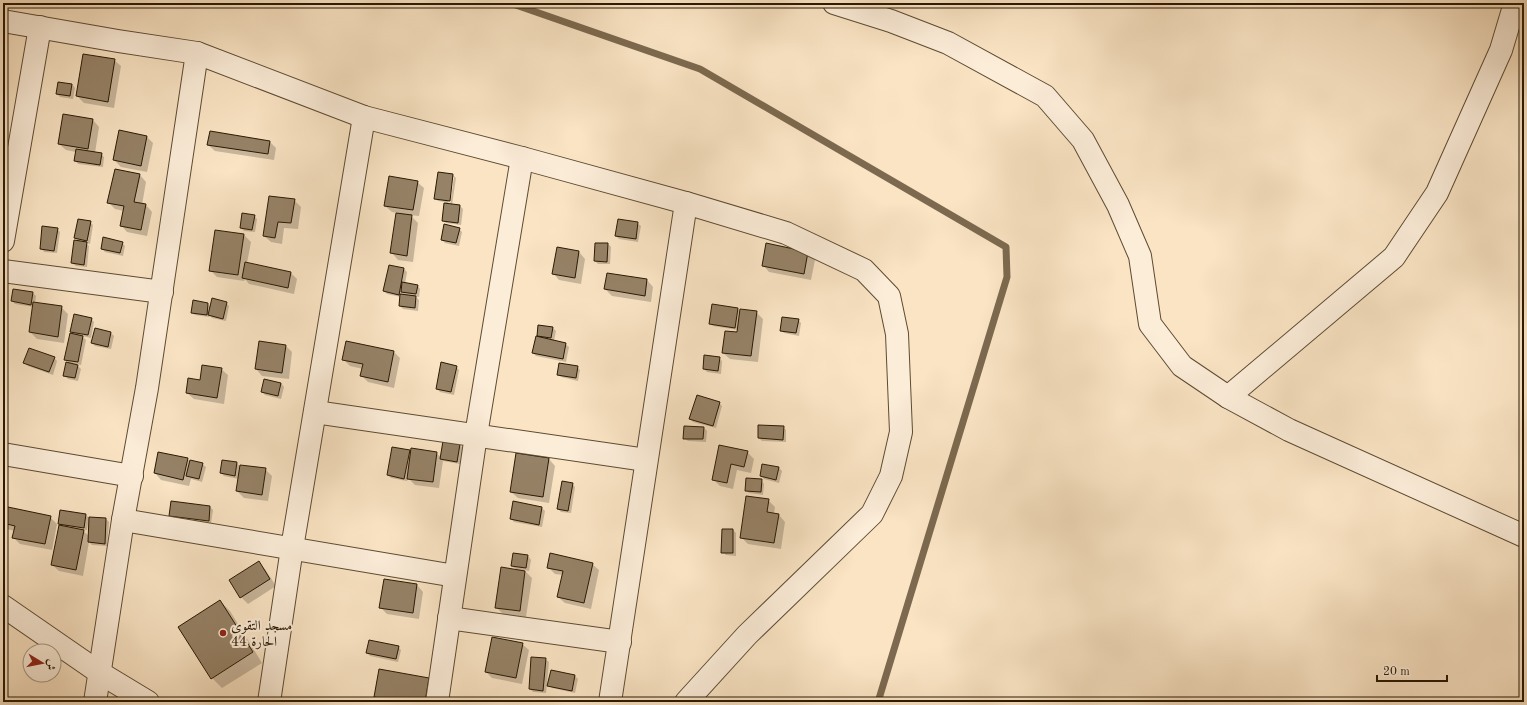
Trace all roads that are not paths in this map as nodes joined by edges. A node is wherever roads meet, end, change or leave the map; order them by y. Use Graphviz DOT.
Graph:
graph roads {
  1 [pos="834,3"];
  2 [pos="1515,3"];
  3 [pos="3,21"];
  4 [pos="40,27"];
  5 [pos="197,53"];
  6 [pos="364,116"];
  7 [pos="522,158"];
  8 [pos="686,203"];
  9 [pos="3,241"];
  10 [pos="3,271"];
  11 [pos="162,292"];
  12 [pos="1228,397"];
  13 [pos="315,412"];
  14 [pos="476,435"];
  15 [pos="3,454"];
  16 [pos="646,460"];
  17 [pos="132,476"];
  18 [pos="123,520"];
  19 [pos="1524,536"];
  20 [pos="292,548"];
  21 [pos="455,576"];
  22 [pos="3,606"];
  23 [pos="450,618"];
  24 [pos="620,642"];
  25 [pos="100,673"];
  26 [pos="95,702"];
  27 [pos="148,702"];
  28 [pos="269,702"];
  29 [pos="437,702"];
  30 [pos="610,702"];
  31 [pos="686,702"];
  1 -- 12 [label="street"];
  2 -- 12 [label="street"];
  3 -- 4 [label="street"];
  4 -- 5 [label="street"];
  4 -- 9 [label="street"];
  5 -- 6 [label="street"];
  5 -- 11 [label="street"];
  6 -- 7 [label="street"];
  6 -- 13 [label="street"];
  7 -- 8 [label="street"];
  7 -- 14 [label="street"];
  8 -- 16 [label="street"];
  8 -- 31 [label="street"];
  10 -- 11 [label="street"];
  11 -- 17 [label="street"];
  12 -- 19 [label="street"];
  13 -- 14 [label="street"];
  13 -- 20 [label="street"];
  14 -- 16 [label="street"];
  14 -- 21 [label="street"];
  15 -- 17 [label="street"];
  16 -- 24 [label="street"];
  17 -- 18 [label="street"];
  18 -- 20 [label="street"];
  18 -- 25 [label="street"];
  20 -- 21 [label="street"];
  20 -- 28 [label="street"];
  21 -- 23 [label="street"];
  22 -- 25 [label="street"];
  23 -- 24 [label="street"];
  23 -- 29 [label="street"];
  24 -- 30 [label="street"];
  25 -- 26 [label="street"];
  25 -- 27 [label="street"];
}
